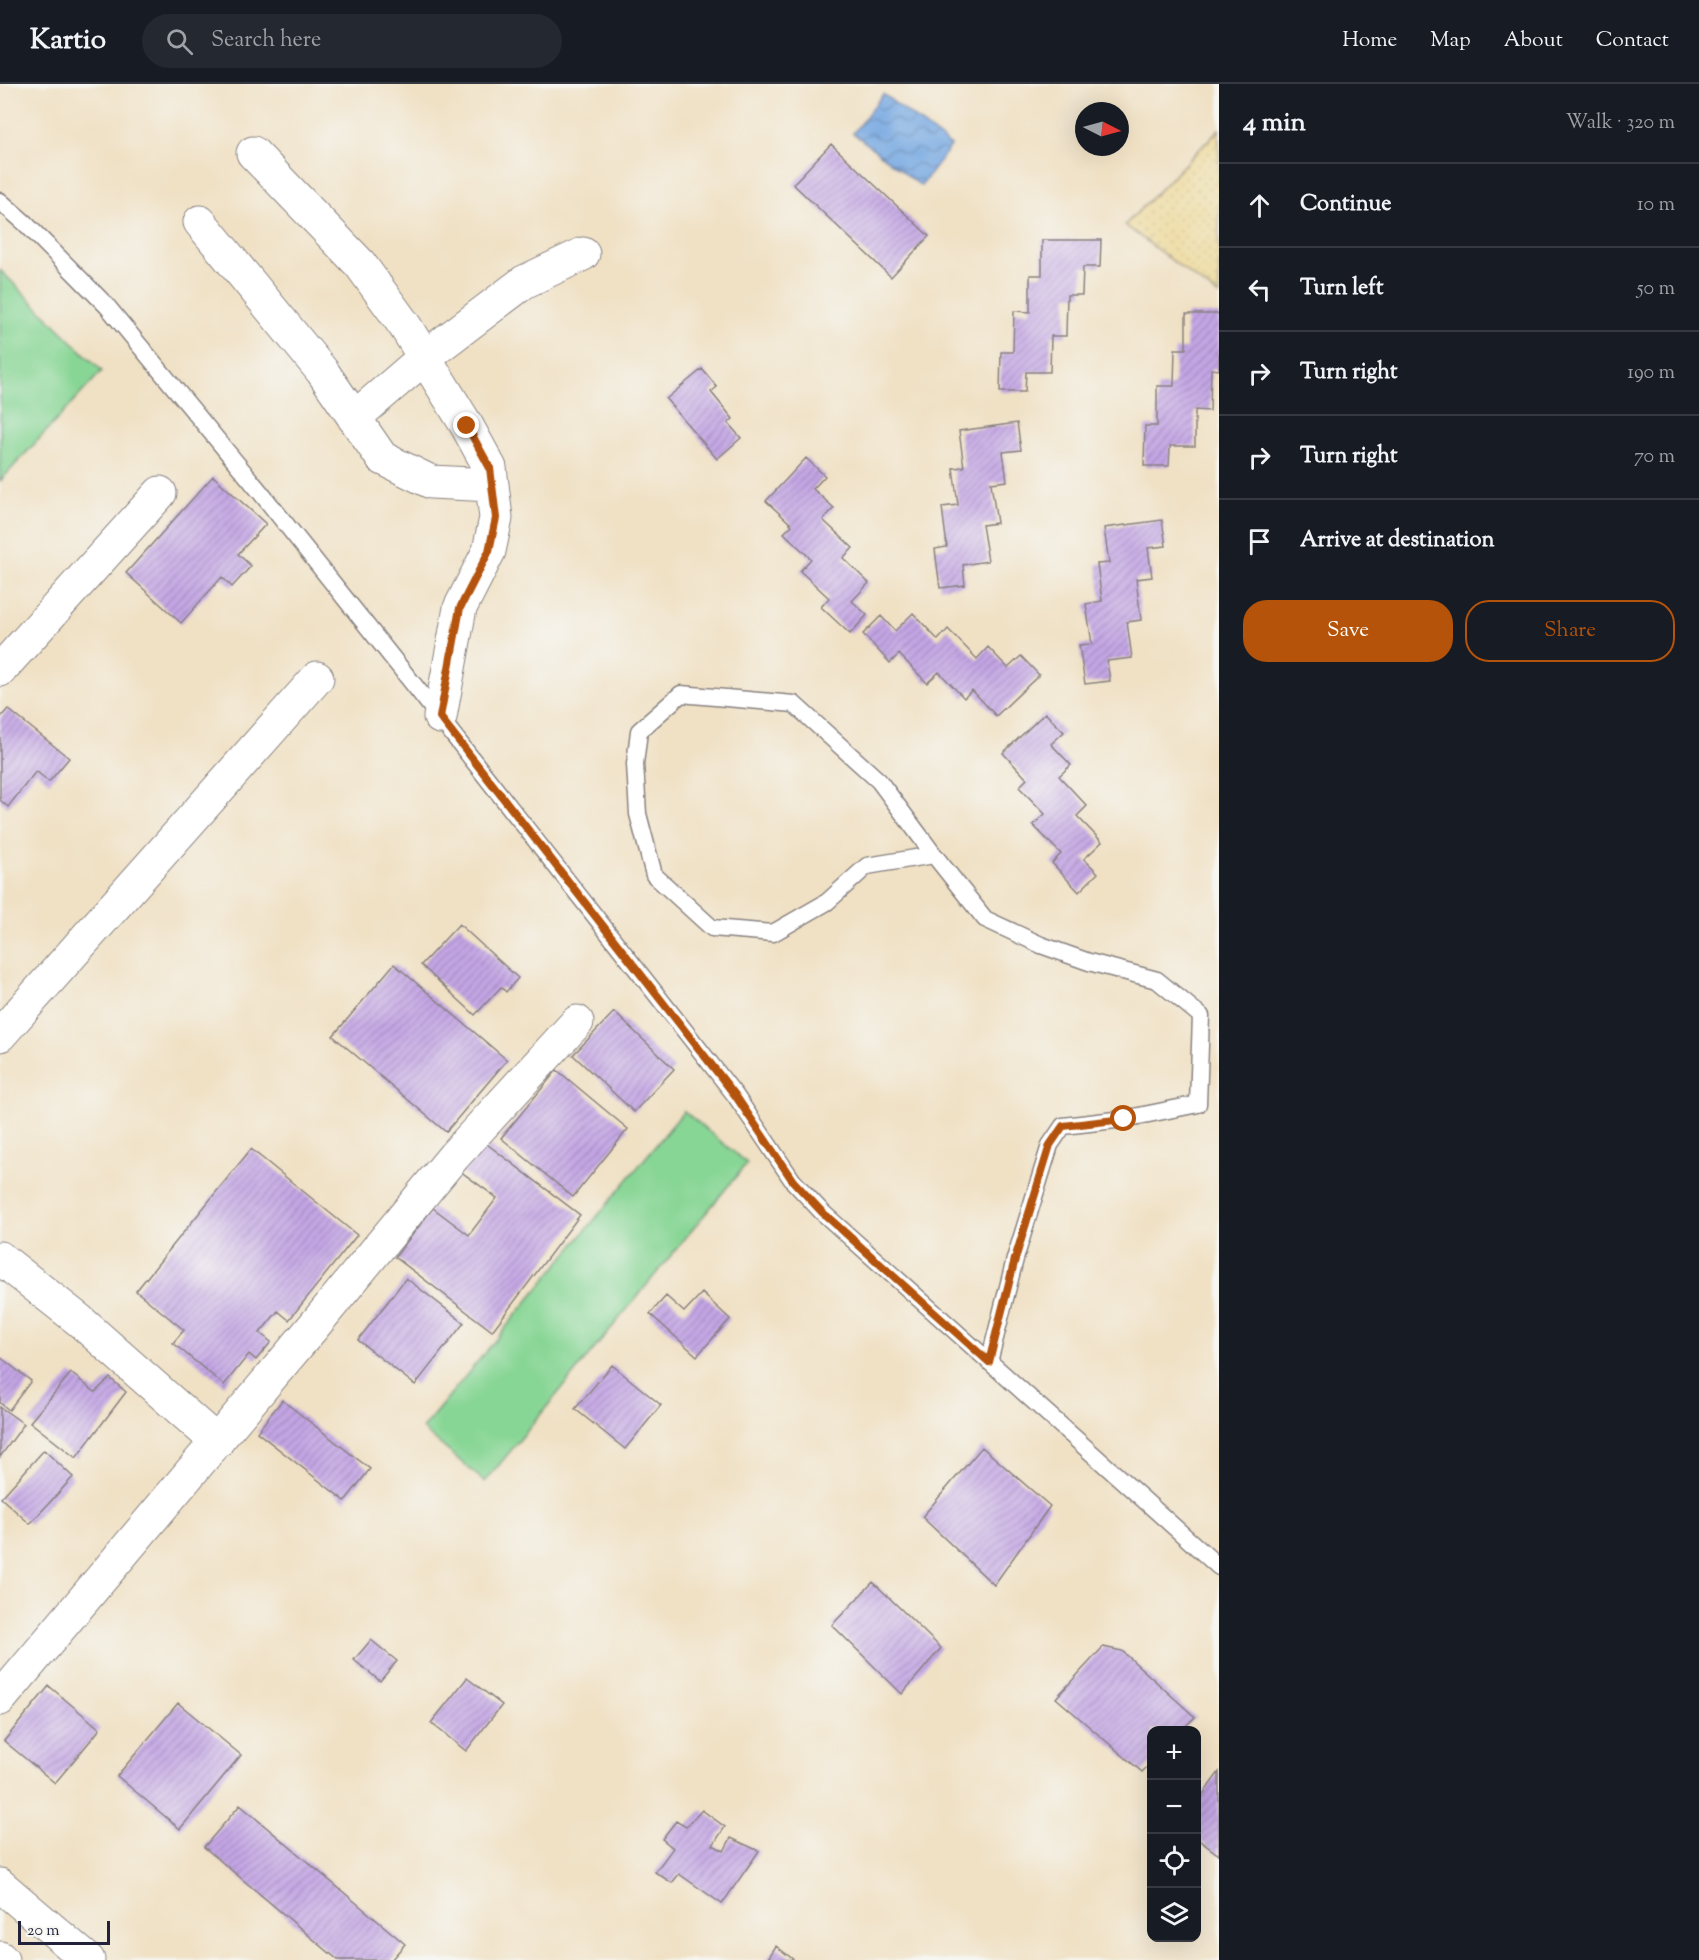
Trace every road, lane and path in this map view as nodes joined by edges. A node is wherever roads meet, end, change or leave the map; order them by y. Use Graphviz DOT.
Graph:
graph roads {
  1 [pos="253,153"];
  2 [pos="0,201"];
  3 [pos="200,222"];
  4 [pos="583,255"];
  5 [pos="425,357"];
  6 [pos="354,418"];
  7 [pos="492,485"];
  8 [pos="160,493"];
  9 [pos="0,670"];
  10 [pos="317,678"];
  11 [pos="440,717"];
  12 [pos="934,855"];
  13 [pos="577,1022"];
  14 [pos="0,1035"];
  15 [pos="0,1258"];
  16 [pos="989,1362"];
  17 [pos="217,1443"];
  18 [pos="1219,1567"];
  19 [pos="0,1699"];
  20 [pos="0,1885"];
  21 [pos="88,1960"];
  1 -- 5 [label="street"];
  2 -- 11 [label="lane"];
  3 -- 6 [label="street"];
  4 -- 5 [label="street"];
  5 -- 6 [label="street"];
  5 -- 7 [label="street"];
  6 -- 7 [label="street"];
  7 -- 11 [label="street"];
  8 -- 9 [label="street"];
  10 -- 14 [label="street"];
  11 -- 16 [label="lane"];
  12 -- 12 [label="lane"];
  12 -- 16 [label="lane"];
  13 -- 17 [label="street"];
  15 -- 17 [label="street"];
  16 -- 18 [label="lane"];
  17 -- 19 [label="street"];
  20 -- 21 [label="street"];
}
